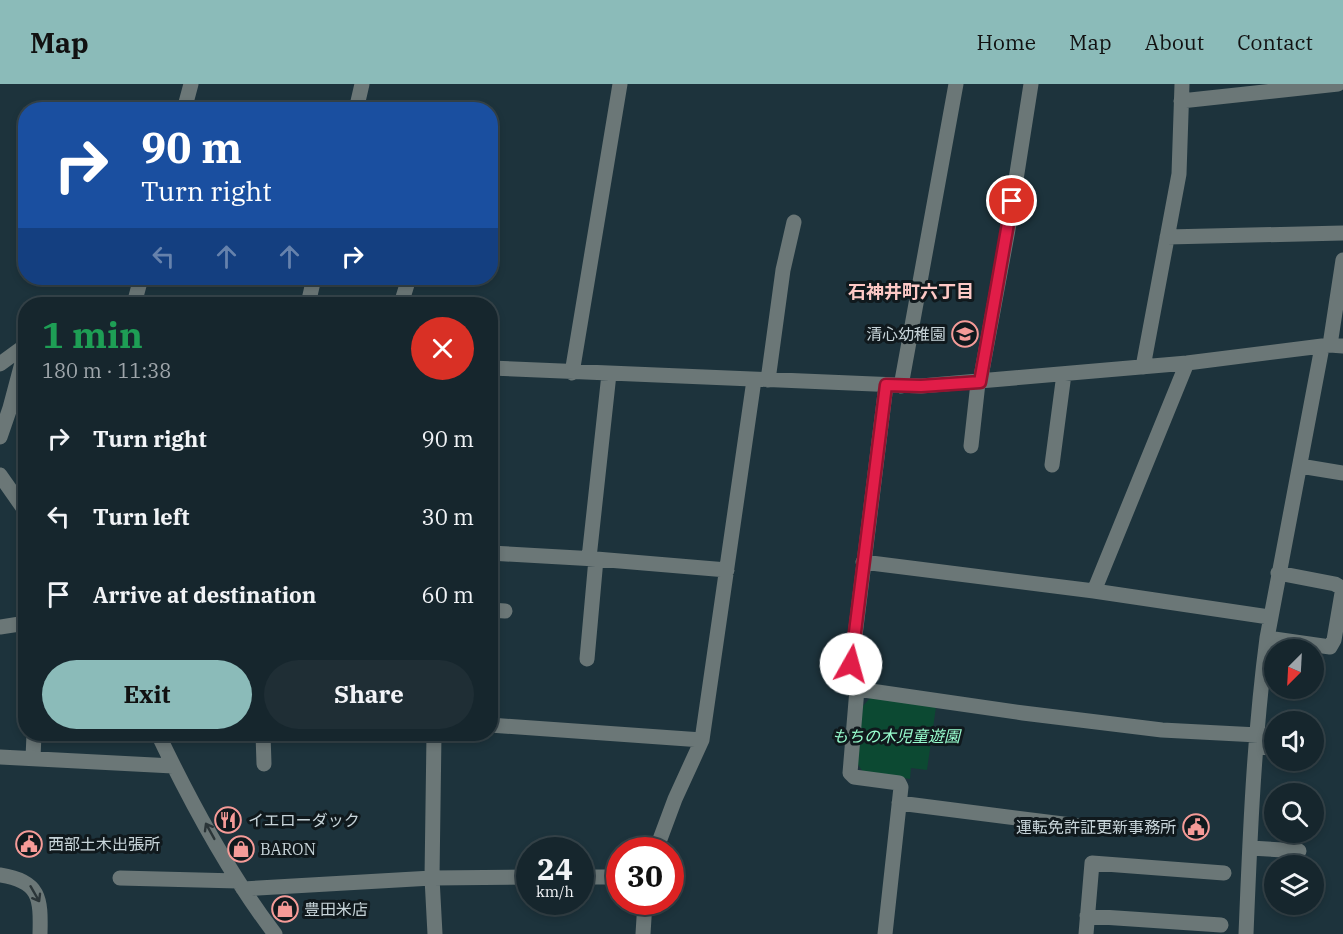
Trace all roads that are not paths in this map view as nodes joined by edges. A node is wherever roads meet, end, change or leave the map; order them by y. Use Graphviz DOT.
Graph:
graph roads {
  1 [pos="191,84"];
  2 [pos="362,84"];
  3 [pos="620,84"];
  4 [pos="956,84"];
  5 [pos="1031,84"];
  6 [pos="1182,84"];
  7 [pos="1338,84"];
  8 [pos="1181,101"];
  9 [pos="186,102"];
  10 [pos="358,102"];
  11 [pos="794,222"];
  12 [pos="1343,232"];
  13 [pos="1167,237"];
  14 [pos="1343,260"];
  15 [pos="1331,346"];
  16 [pos="18,352"];
  17 [pos="1187,363"];
  18 [pos="0,364"];
  19 [pos="1143,367"];
  20 [pos="498,368"];
  21 [pos="572,373"];
  22 [pos="609,374"];
  23 [pos="1064,374"];
  24 [pos="18,377"];
  25 [pos="761,380"];
  26 [pos="979,382"];
  27 [pos="894,386"];
  28 [pos="0,437"];
  29 [pos="971,446"];
  30 [pos="1052,465"];
  31 [pos="1300,466"];
  32 [pos="1343,473"];
  33 [pos="0,475"];
  34 [pos="18,499"];
  35 [pos="498,553"];
  36 [pos="593,559"];
  37 [pos="863,562"];
  38 [pos="727,570"];
  39 [pos="1278,573"];
  40 [pos="1094,591"];
  41 [pos="1269,617"];
  42 [pos="18,624"];
  43 [pos="0,627"];
  44 [pos="1267,638"];
  45 [pos="587,659"];
  46 [pos="857,689"];
  47 [pos="498,726"];
  48 [pos="702,740"];
  49 [pos="34,741"];
  50 [pos="161,741"];
  51 [pos="263,741"];
  52 [pos="434,741"];
  53 [pos="1257,741"];
  54 [pos="1264,744"];
  55 [pos="0,757"];
  56 [pos="33,758"];
  57 [pos="264,764"];
  58 [pos="173,766"];
  59 [pos="899,804"];
  60 [pos="1078,826"];
  61 [pos="661,837"];
  62 [pos="1250,848"];
  63 [pos="1299,850"];
  64 [pos="1224,873"];
  65 [pos="0,875"];
  66 [pos="120,878"];
  67 [pos="432,878"];
  68 [pos="516,878"];
  69 [pos="240,885"];
  70 [pos="644,915"];
  71 [pos="1087,916"];
  72 [pos="1221,924"];
  73 [pos="40,934"];
  74 [pos="275,934"];
  75 [pos="435,934"];
  76 [pos="643,934"];
  77 [pos="885,934"];
  78 [pos="1086,934"];
  79 [pos="1246,934"];
  1 -- 9 [label="street"];
  2 -- 10 [label="street"];
  3 -- 21 [label="street"];
  4 -- 27 [label="street"];
  5 -- 26 [label="street"];
  6 -- 8 [label="street"];
  7 -- 8 [label="street"];
  8 -- 13 [label="street"];
  11 -- 25 [label="street"];
  12 -- 13 [label="street"];
  13 -- 19 [label="street"];
  14 -- 15 [label="street"];
  15 -- 17 [label="street"];
  15 -- 31 [label="street"];
  16 -- 18 [label="street"];
  17 -- 19 [label="street"];
  17 -- 40 [label="street"];
  19 -- 23 [label="street"];
  20 -- 21 [label="street"];
  21 -- 22 [label="street"];
  22 -- 25 [label="street"];
  22 -- 36 [label="street"];
  23 -- 26 [label="street"];
  23 -- 30 [label="street"];
  24 -- 28 [label="street"];
  25 -- 27 [label="street"];
  25 -- 38 [label="street"];
  26 -- 27 [label="street"];
  26 -- 29 [label="street"];
  27 -- 37 [label="street"];
  31 -- 32 [label="street"];
  31 -- 39 [label="street"];
  33 -- 34 [label="street"];
  35 -- 36 [label="street"];
  36 -- 38 [label="street"];
  36 -- 45 [label="street"];
  37 -- 40 [label="street"];
  37 -- 46 [label="street"];
  38 -- 48 [label="street"];
  39 -- 41 [label="street"];
  39 -- 44 [label="street"];
  40 -- 41 [label="street"];
  41 -- 44 [label="street"];
  42 -- 43 [label="street"];
  44 -- 53 [label="street"];
  46 -- 53 [label="street"];
  46 -- 59 [label="street"];
  47 -- 48 [label="street"];
  48 -- 61 [label="street"];
  49 -- 56 [label="street"];
  50 -- 58 [label="street"];
  51 -- 57 [label="street"];
  52 -- 67 [label="street"];
  53 -- 54 [label="street"];
  53 -- 62 [label="street"];
  55 -- 56 [label="street"];
  56 -- 58 [label="street"];
  69 -- 58 [label="street, one-way"];
  59 -- 60 [label="street"];
  59 -- 77 [label="street"];
  62 -- 63 [label="street"];
  62 -- 79 [label="street"];
  64 -- 71 [label="street"];
  65 -- 73 [label="street, one-way"];
  66 -- 69 [label="street"];
  67 -- 68 [label="street"];
  67 -- 69 [label="street"];
  67 -- 75 [label="street"];
  69 -- 74 [label="street"];
  70 -- 76 [label="street"];
  71 -- 72 [label="street"];
  71 -- 78 [label="street"];
}
